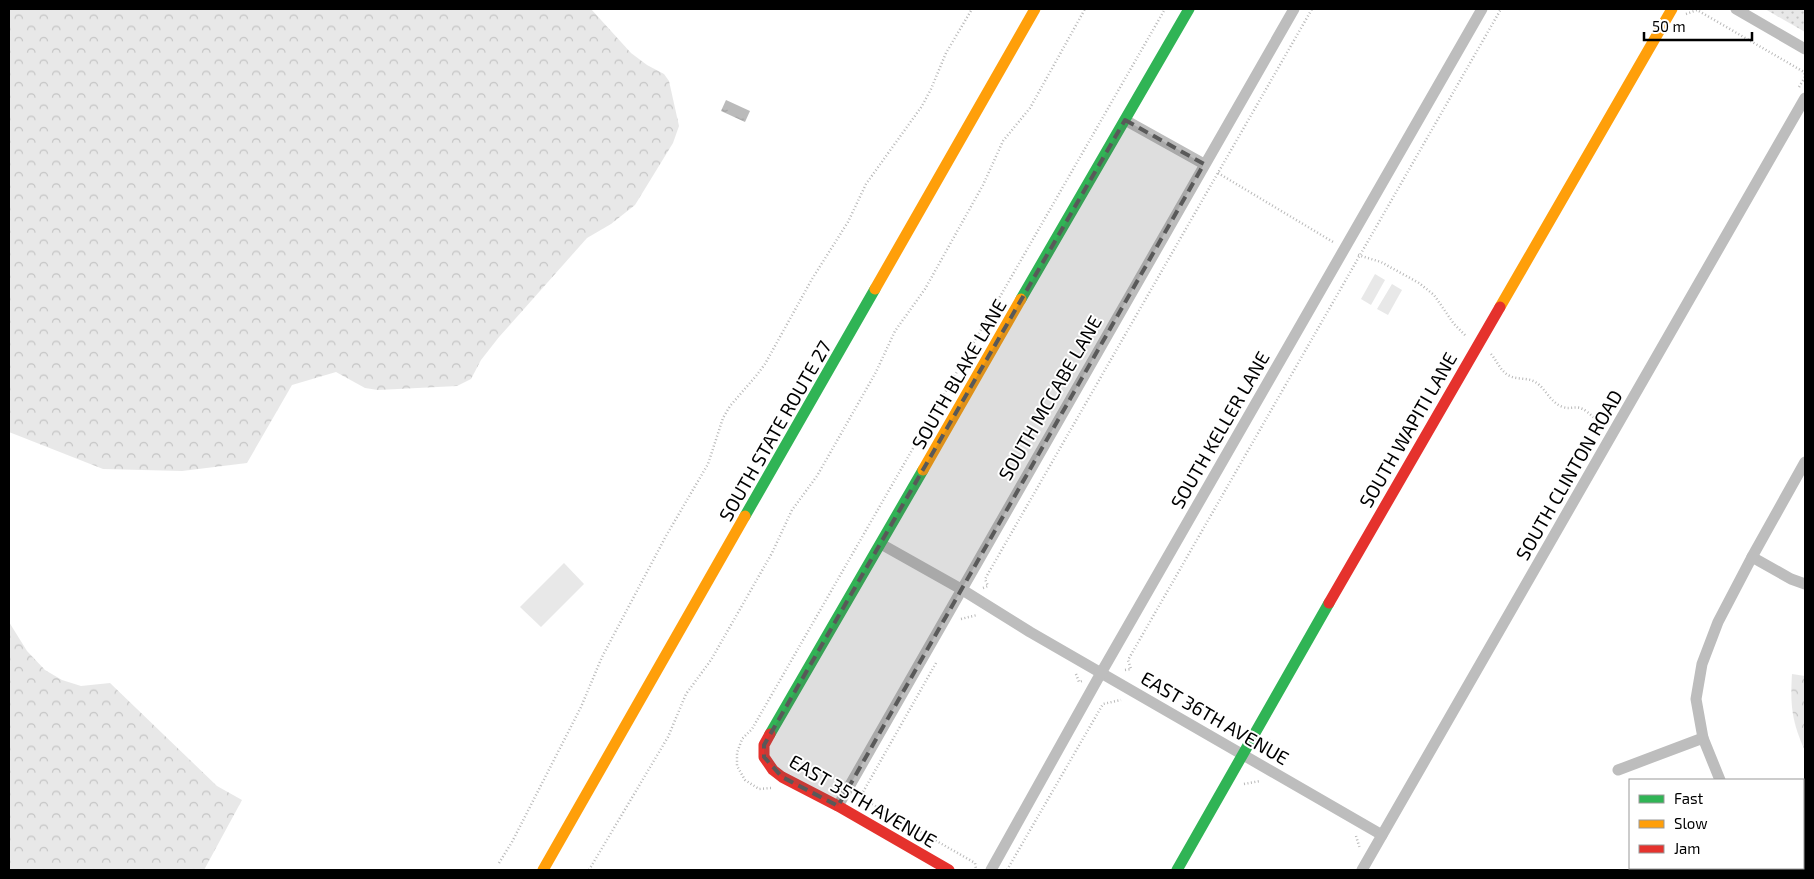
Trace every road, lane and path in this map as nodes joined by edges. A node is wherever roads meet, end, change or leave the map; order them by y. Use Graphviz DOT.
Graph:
graph roads {
  1 [pos="972,9"];
  2 [pos="1035,9"];
  3 [pos="1085,9"];
  4 [pos="1189,9"];
  5 [pos="1294,9"];
  6 [pos="1312,9"];
  7 [pos="1482,9"];
  8 [pos="1501,9"];
  9 [pos="1672,9"];
  10 [pos="1736,9"];
  11 [pos="1685,15"];
  12 [pos="1805,49"];
  13 [pos="1805,75"];
  14 [pos="1805,98"];
  15 [pos="1125,120"];
  16 [pos="1204,164"];
  17 [pos="1218,172"];
  18 [pos="1344,248"];
  19 [pos="1805,462"];
  20 [pos="881,544"];
  21 [pos="1752,557"];
  22 [pos="1805,584"];
  23 [pos="983,588"];
  24 [pos="961,589"];
  25 [pos="985,620"];
  26 [pos="956,627"];
  27 [pos="937,662"];
  28 [pos="1069,669"];
  29 [pos="1126,670"];
  30 [pos="1101,673"];
  31 [pos="1084,681"];
  32 [pos="1122,700"];
  33 [pos="1273,734"];
  34 [pos="1703,738"];
  35 [pos="1266,750"];
  36 [pos="1242,754"];
  37 [pos="764,756"];
  38 [pos="1618,770"];
  39 [pos="1720,779"];
  40 [pos="1268,785"];
  41 [pos="1240,791"];
  42 [pos="838,806"];
  43 [pos="1382,835"];
  44 [pos="1356,836"];
  45 [pos="1360,851"];
  46 [pos="499,863"];
  47 [pos="976,869"];
  48 [pos="543,870"];
  49 [pos="589,870"];
  50 [pos="949,870"];
  51 [pos="991,870"];
  52 [pos="1007,870"];
  53 [pos="1177,870"];
  54 [pos="1362,870"];
  1 -- 46 [label="path"];
  2 -- 48 [label="street, SOUTH STATE ROUTE 27"];
  3 -- 49 [label="path"];
  4 -- 15 [label="street, SOUTH BLAKE LANE"];
  5 -- 16 [label="street, SOUTH MCCABE LANE"];
  6 -- 17 [label="path"];
  7 -- 18 [label="street, SOUTH KELLER LANE"];
  8 -- 29 [label="path"];
  9 -- 36 [label="street, SOUTH WAPITI LANE"];
  10 -- 12 [label="street"];
  11 -- 13 [label="path"];
  14 -- 43 [label="street, SOUTH CLINTON ROAD"];
  15 -- 16 [label="street"];
  15 -- 20 [label="street, SOUTH BLAKE LANE"];
  16 -- 17 [label="path"];
  16 -- 24 [label="street, SOUTH MCCABE LANE"];
  17 -- 18 [label="path"];
  17 -- 23 [label="path"];
  18 -- 30 [label="street, SOUTH KELLER LANE"];
  19 -- 21 [label="street"];
  20 -- 24 [label="street, EAST 36TH AVENUE"];
  20 -- 37 [label="street, SOUTH BLAKE LANE"];
  21 -- 22 [label="street"];
  21 -- 34 [label="street"];
  24 -- 30 [label="street, EAST 36TH AVENUE"];
  24 -- 42 [label="street, SOUTH MCCABE LANE"];
  25 -- 26 [label="path"];
  27 -- 47 [label="path"];
  28 -- 31 [label="path"];
  30 -- 36 [label="street, EAST 36TH AVENUE"];
  30 -- 51 [label="street, SOUTH KELLER LANE"];
  32 -- 52 [label="path"];
  33 -- 35 [label="path"];
  34 -- 38 [label="street"];
  34 -- 39 [label="street"];
  36 -- 43 [label="street, EAST 36TH AVENUE"];
  36 -- 53 [label="street, SOUTH WAPITI LANE"];
  37 -- 42 [label="street, EAST 35TH AVENUE"];
  40 -- 41 [label="path"];
  42 -- 50 [label="street, EAST 35TH AVENUE"];
  43 -- 54 [label="street, SOUTH CLINTON ROAD"];
  44 -- 45 [label="path"];
}
